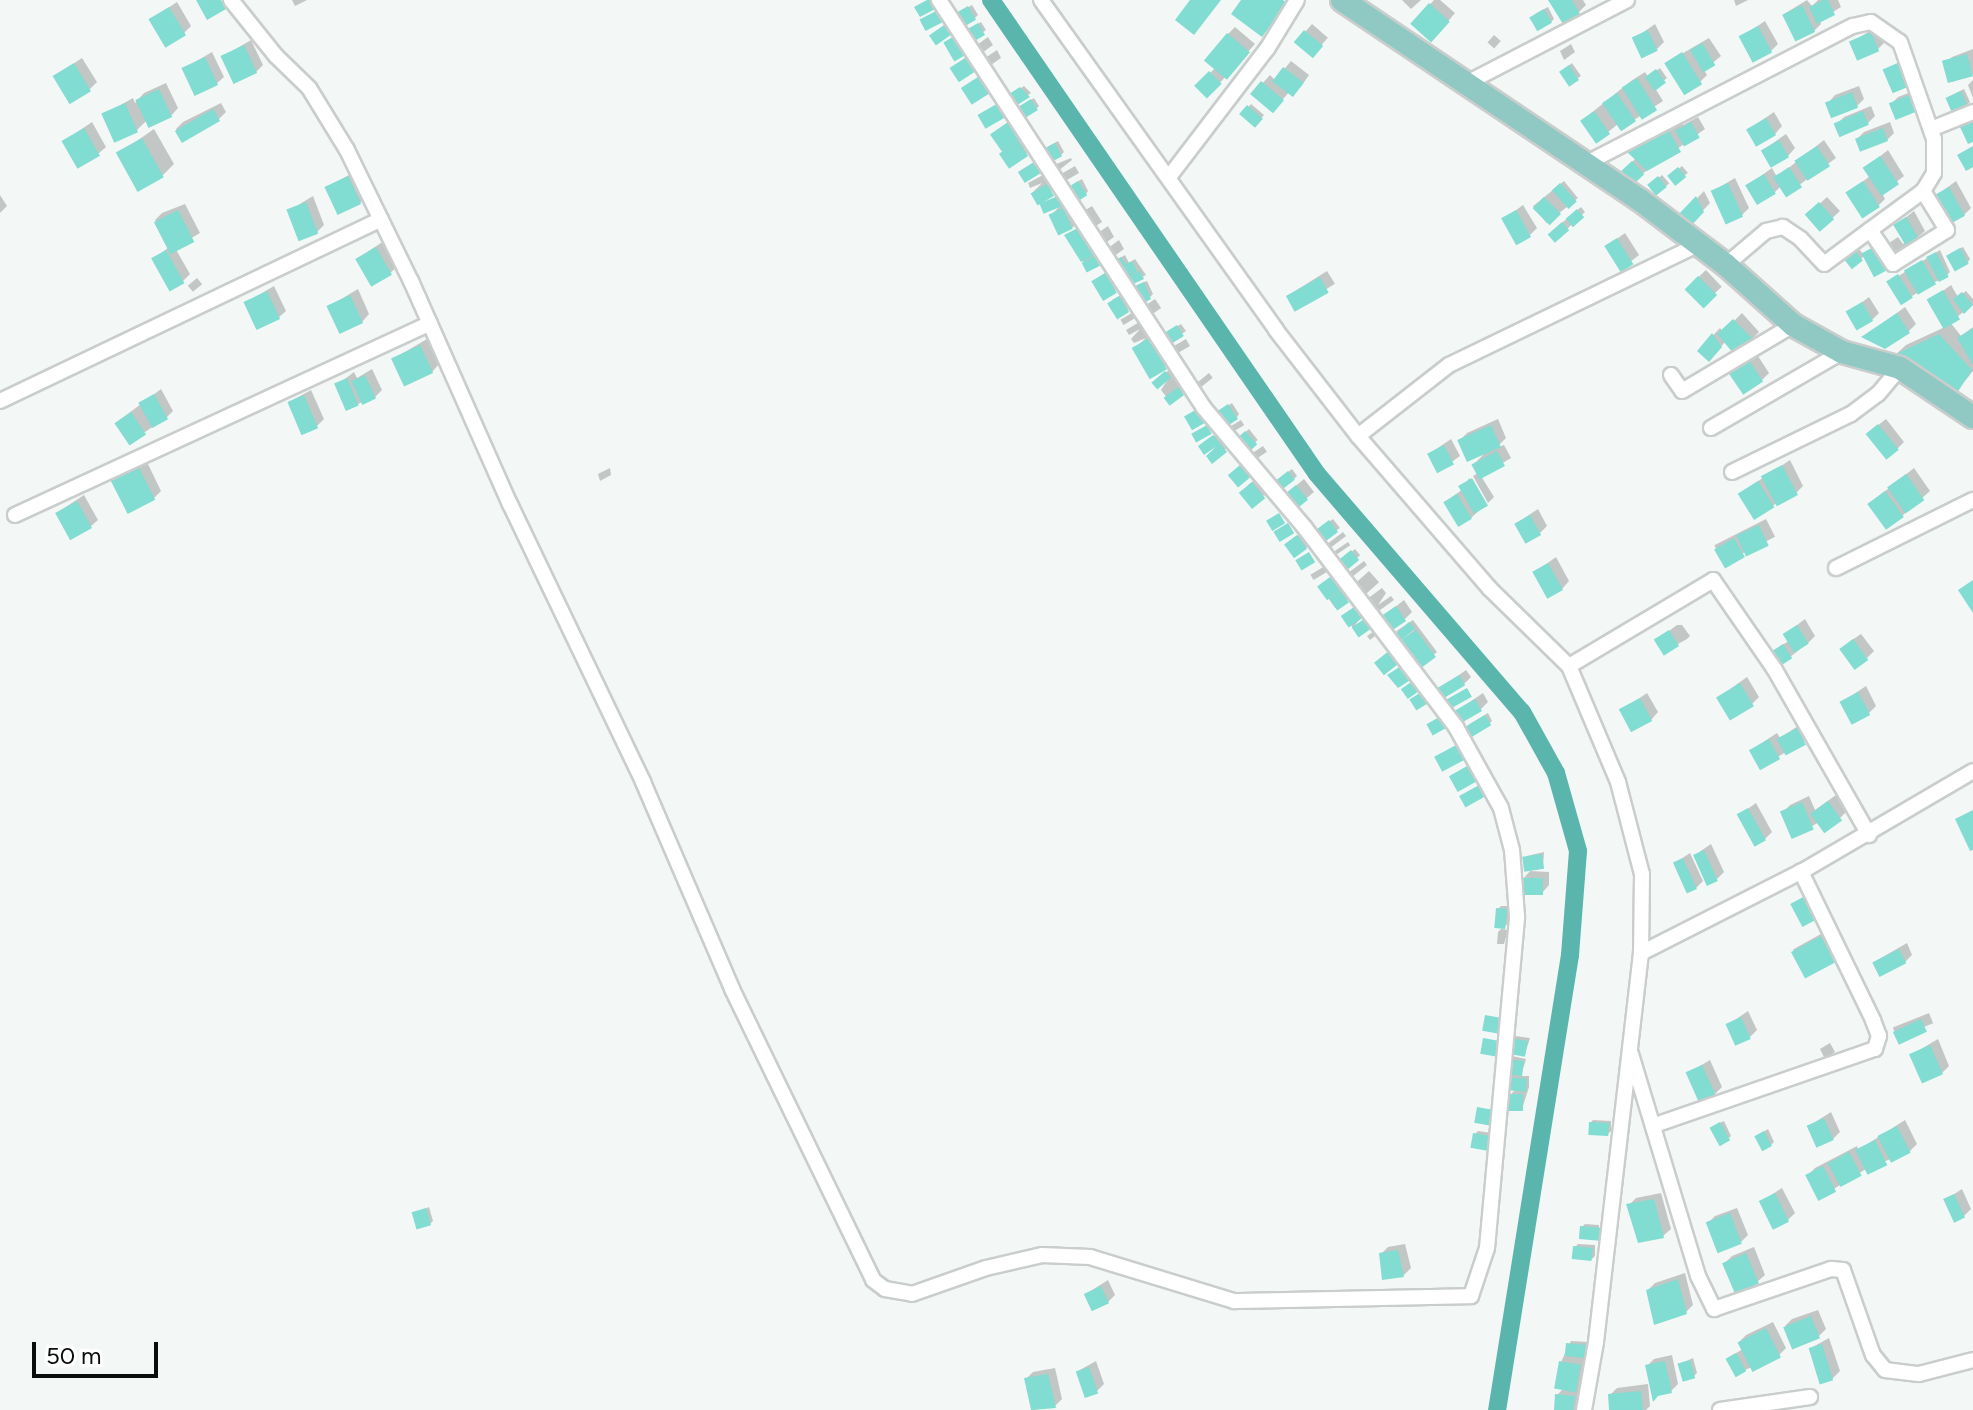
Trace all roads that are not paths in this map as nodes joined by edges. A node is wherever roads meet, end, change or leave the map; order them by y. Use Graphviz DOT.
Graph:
graph roads {
  1 [pos="231,0"];
  2 [pos="939,0"];
  3 [pos="1041,0"];
  4 [pos="1297,0"];
  5 [pos="1627,0"];
  6 [pos="1346,1"];
  7 [pos="1467,83"];
  8 [pos="1973,112"];
  9 [pos="1931,129"];
  10 [pos="1587,163"];
  11 [pos="1169,177"];
  12 [pos="1923,191"];
  13 [pos="381,219"];
  14 [pos="1870,230"];
  15 [pos="1699,244"];
  16 [pos="1726,265"];
  17 [pos="430,323"];
  18 [pos="1793,325"];
  19 [pos="1842,352"];
  20 [pos="1900,368"];
  21 [pos="1671,375"];
  22 [pos="0,401"];
  23 [pos="1973,417"];
  24 [pos="1711,428"];
  25 [pos="1358,436"];
  26 [pos="1732,472"];
  27 [pos="1973,500"];
  28 [pos="15,515"];
  29 [pos="1836,568"];
  30 [pos="1569,666"];
  31 [pos="1971,778"];
  32 [pos="1869,835"];
  33 [pos="1801,872"];
  34 [pos="1641,953"];
  35 [pos="1630,1051"];
  36 [pos="1655,1125"];
  37 [pos="1973,1360"];
  38 [pos="1810,1397"];
  39 [pos="1584,1410"];
  40 [pos="1720,1410"];
  1 -- 13 [label="street"];
  2 -- 17 [label="street"];
  3 -- 11 [label="street"];
  4 -- 11 [label="street"];
  5 -- 7 [label="street"];
  6 -- 7 [label="main road"];
  7 -- 10 [label="main road"];
  8 -- 9 [label="street"];
  9 -- 10 [label="street"];
  9 -- 12 [label="street"];
  10 -- 15 [label="main road"];
  11 -- 25 [label="street"];
  12 -- 14 [label="street"];
  12 -- 14 [label="street"];
  13 -- 17 [label="street"];
  13 -- 22 [label="street"];
  14 -- 16 [label="street"];
  15 -- 16 [label="main road"];
  15 -- 25 [label="street"];
  16 -- 18 [label="main road"];
  17 -- 28 [label="street"];
  18 -- 19 [label="main road"];
  18 -- 21 [label="street"];
  19 -- 20 [label="main road"];
  19 -- 24 [label="street"];
  20 -- 23 [label="main road"];
  20 -- 26 [label="street"];
  25 -- 30 [label="street"];
  27 -- 29 [label="street"];
  30 -- 32 [label="street"];
  30 -- 34 [label="street"];
  31 -- 32 [label="street"];
  32 -- 33 [label="street"];
  33 -- 34 [label="street"];
  33 -- 36 [label="street"];
  34 -- 35 [label="street"];
  35 -- 36 [label="street"];
  35 -- 39 [label="street"];
  36 -- 37 [label="street"];
  38 -- 40 [label="street"];
}
